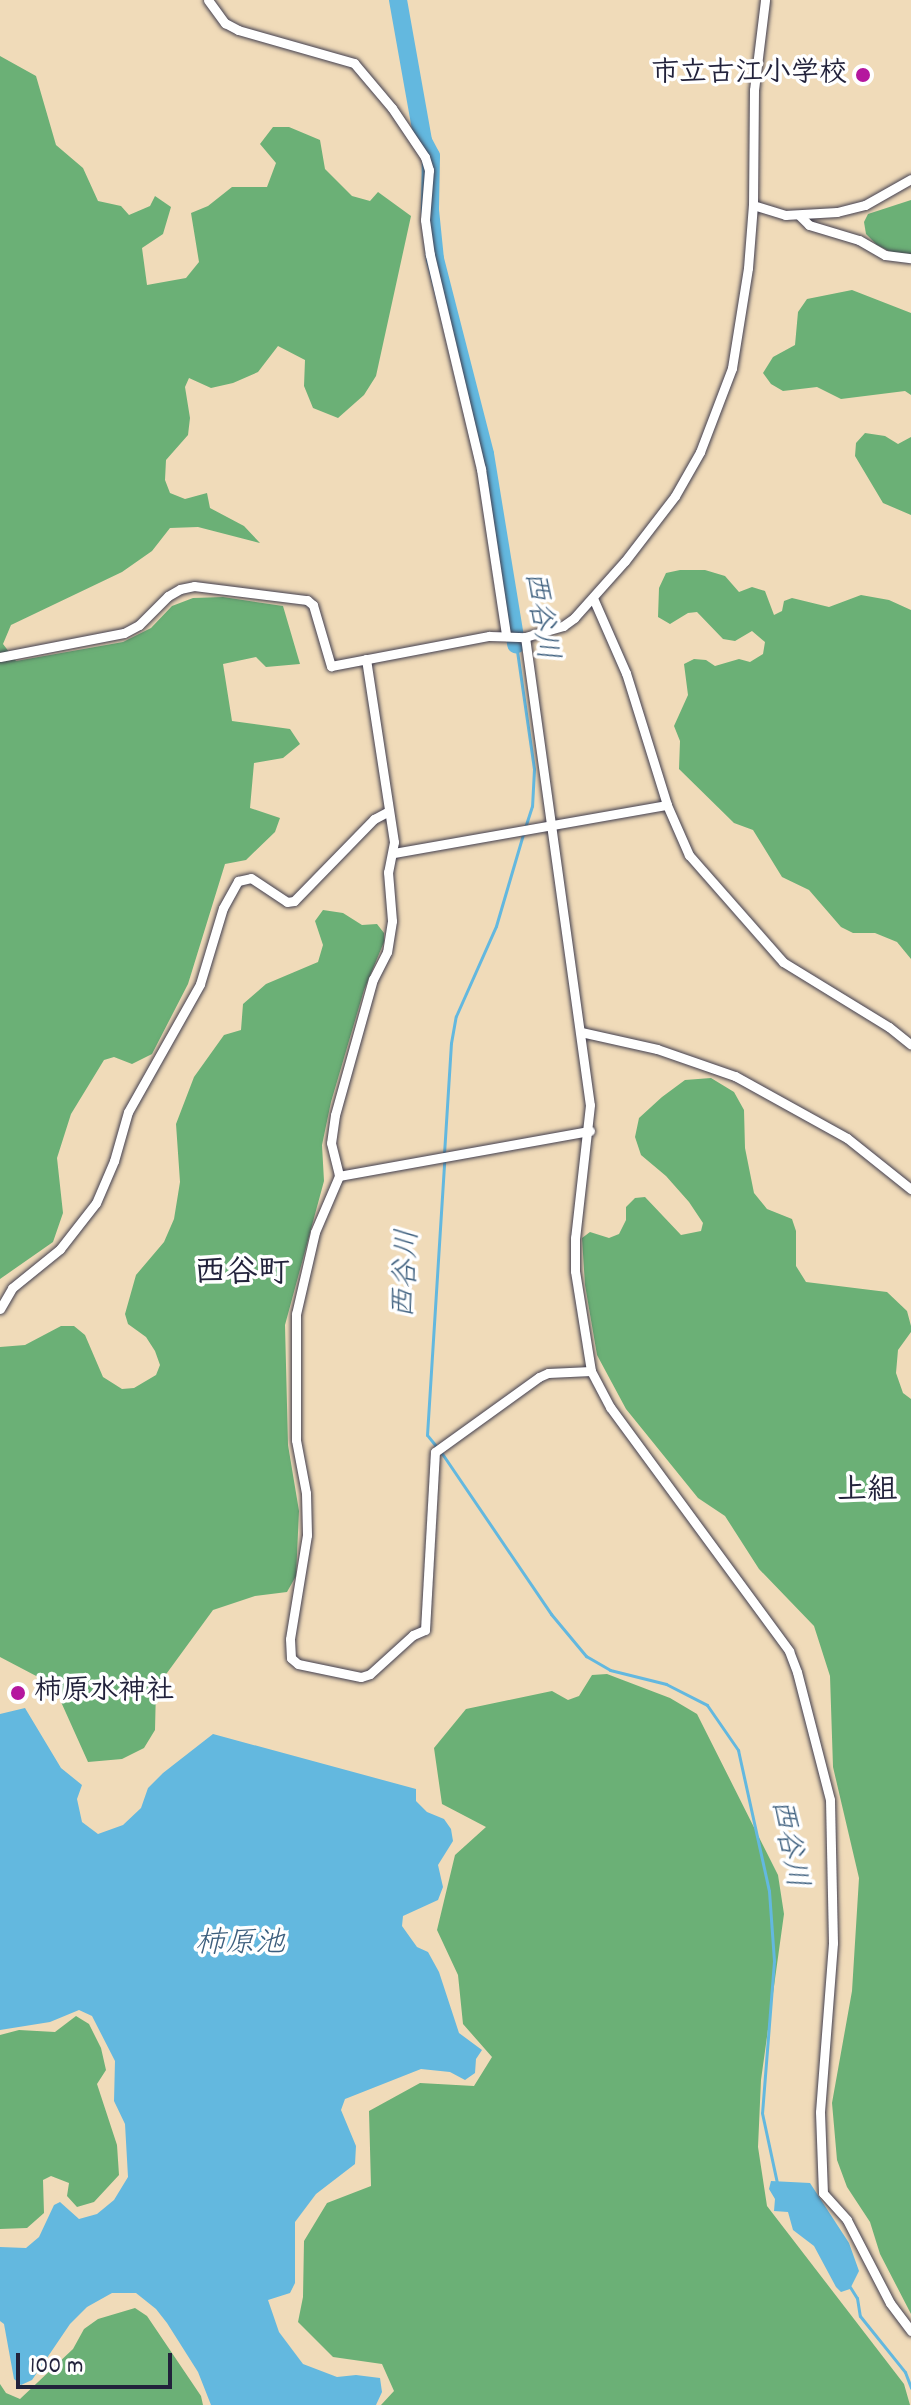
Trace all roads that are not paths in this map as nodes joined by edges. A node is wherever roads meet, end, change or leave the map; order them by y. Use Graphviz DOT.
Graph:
graph roads {
  1 [pos="208,0"];
  2 [pos="765,0"];
  3 [pos="911,179"];
  4 [pos="753,205"];
  5 [pos="799,215"];
  6 [pos="911,258"];
  7 [pos="593,598"];
  8 [pos="506,634"];
  9 [pos="525,637"];
  10 [pos="0,657"];
  11 [pos="366,659"];
  12 [pos="667,805"];
  13 [pos="389,811"];
  14 [pos="552,827"];
  15 [pos="394,853"];
  16 [pos="581,1032"];
  17 [pos="911,1045"];
  18 [pos="590,1131"];
  19 [pos="339,1176"];
  20 [pos="911,1189"];
  21 [pos="0,1309"];
  22 [pos="591,1371"];
  23 [pos="911,2331"];
  1 -- 8 [label="street"];
  2 -- 4 [label="street"];
  3 -- 5 [label="street"];
  4 -- 5 [label="street"];
  4 -- 7 [label="street"];
  5 -- 6 [label="street"];
  7 -- 9 [label="street"];
  7 -- 12 [label="street"];
  8 -- 9 [label="street"];
  8 -- 11 [label="street"];
  9 -- 14 [label="street"];
  10 -- 11 [label="street"];
  11 -- 13 [label="street"];
  12 -- 14 [label="street"];
  12 -- 17 [label="street"];
  13 -- 15 [label="street"];
  13 -- 21 [label="street"];
  14 -- 15 [label="street"];
  14 -- 16 [label="street"];
  15 -- 19 [label="street"];
  16 -- 18 [label="street"];
  16 -- 20 [label="street"];
  18 -- 19 [label="street"];
  18 -- 22 [label="street"];
  19 -- 22 [label="street"];
  22 -- 23 [label="street"];
}
